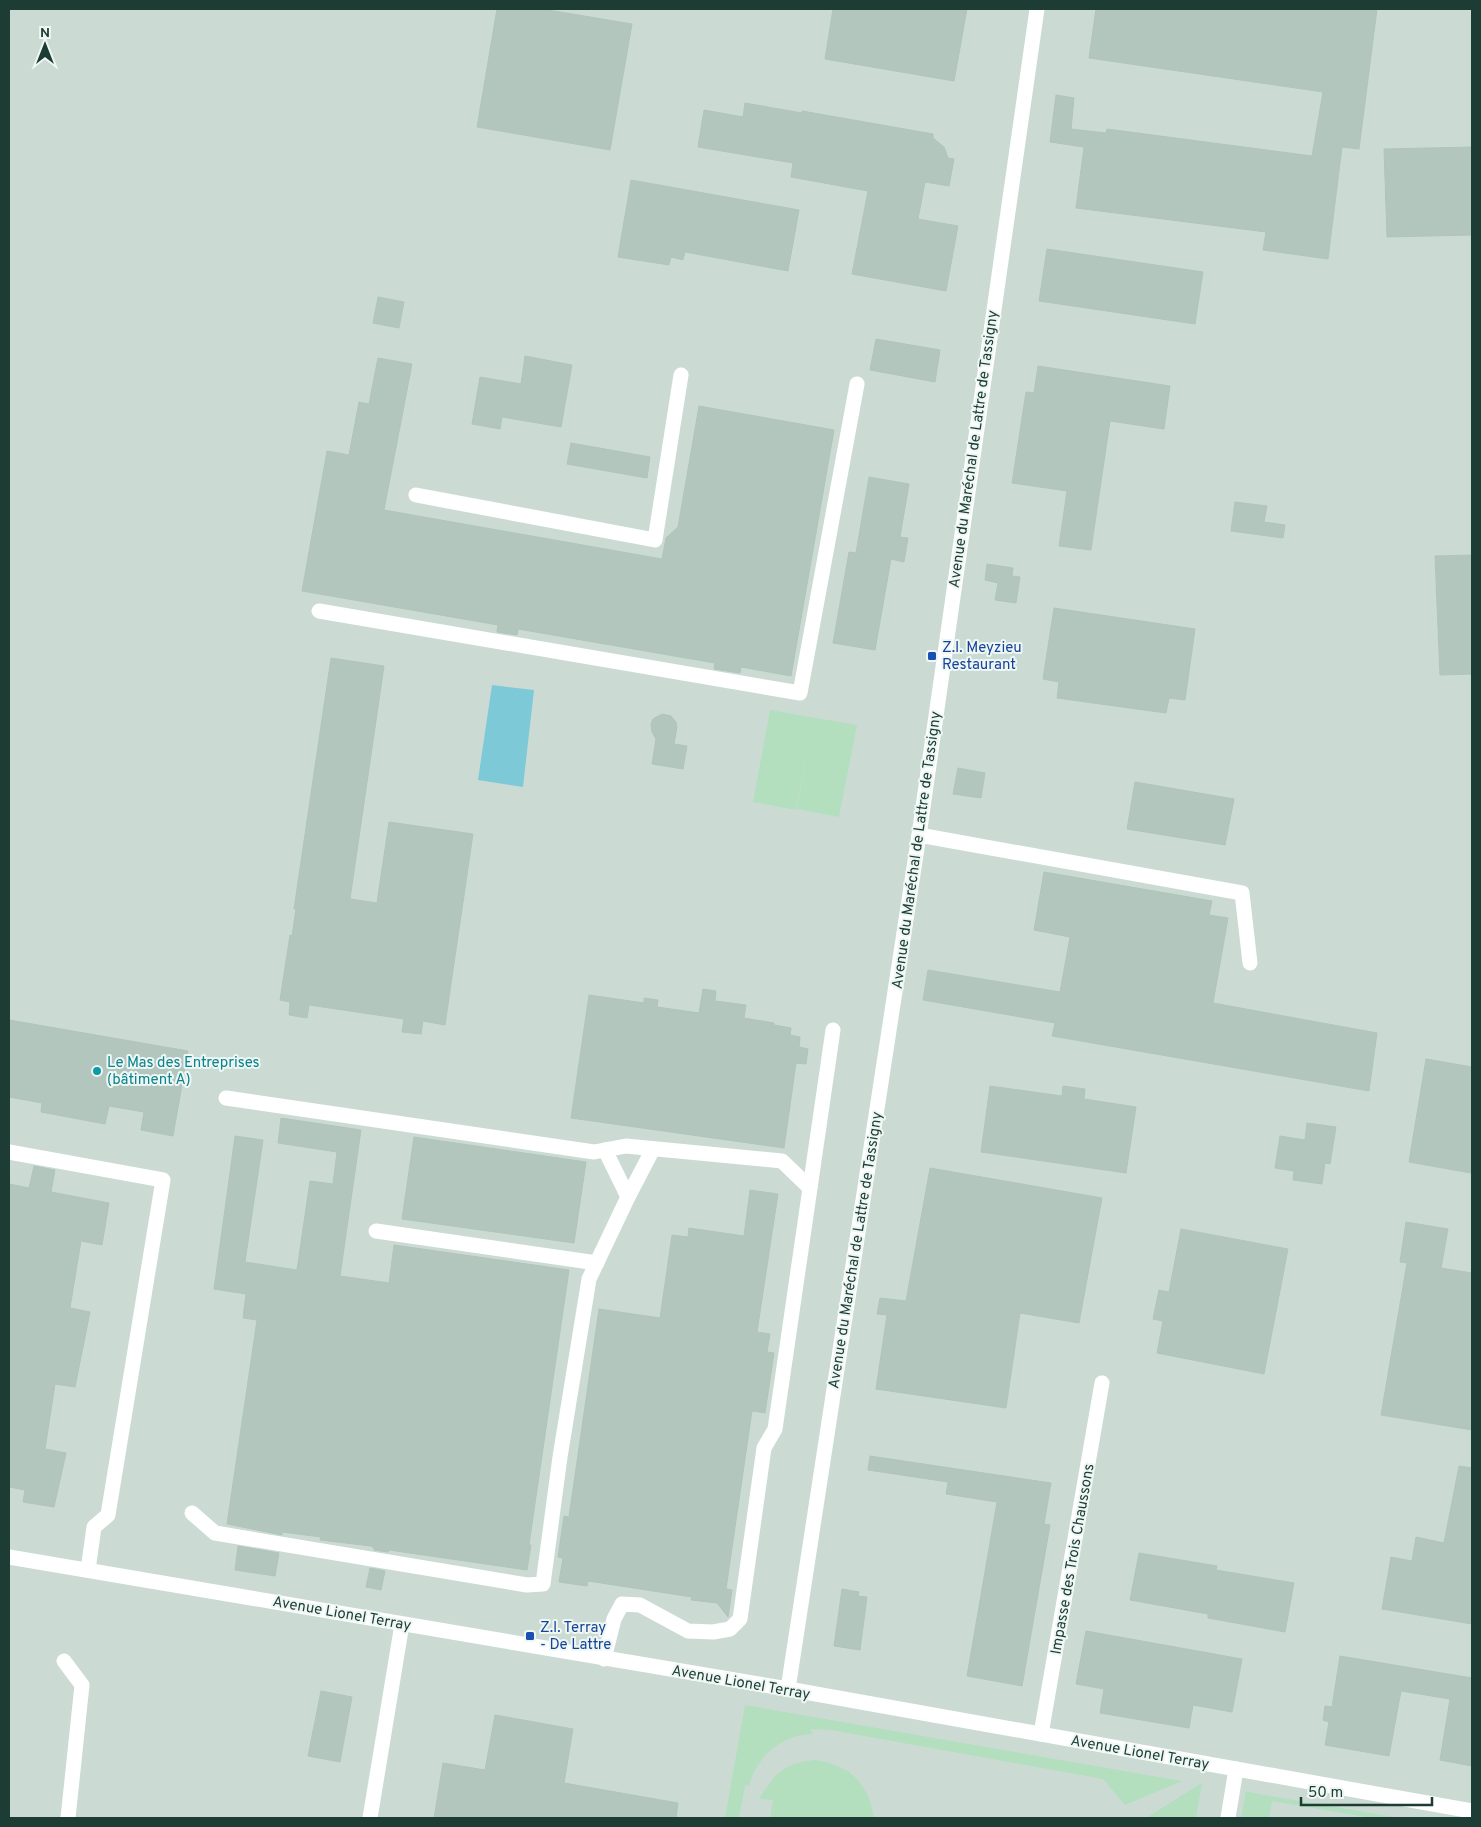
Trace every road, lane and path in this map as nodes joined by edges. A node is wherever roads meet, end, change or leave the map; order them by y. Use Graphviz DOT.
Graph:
graph roads {
  1 [pos="1037,9"];
  2 [pos="681,374"];
  3 [pos="857,384"];
  4 [pos="416,495"];
  5 [pos="319,611"];
  6 [pos="919,835"];
  7 [pos="1250,963"];
  8 [pos="833,1030"];
  9 [pos="226,1098"];
  10 [pos="653,1149"];
  11 [pos="604,1150"];
  12 [pos="9,1152"];
  13 [pos="810,1188"];
  14 [pos="628,1197"];
  15 [pos="376,1230"];
  16 [pos="597,1263"];
  17 [pos="1102,1383"];
  18 [pos="192,1513"];
  19 [pos="9,1557"];
  20 [pos="88,1570"];
  21 [pos="402,1624"];
  22 [pos="604,1659"];
  23 [pos="64,1661"];
  24 [pos="788,1689"];
  25 [pos="1041,1734"];
  26 [pos="1236,1769"];
  27 [pos="1472,1811"];
  28 [pos="68,1818"];
  29 [pos="370,1818"];
  30 [pos="1228,1818"];
  1 -- 6 [label="street, Avenue du Maréchal de Lattre de Tassigny"];
  2 -- 4 [label="street"];
  3 -- 5 [label="street"];
  6 -- 7 [label="street"];
  6 -- 24 [label="street, Avenue du Maréchal de Lattre de Tassigny"];
  8 -- 13 [label="street"];
  9 -- 11 [label="street"];
  10 -- 11 [label="street"];
  10 -- 13 [label="street"];
  10 -- 14 [label="street"];
  11 -- 14 [label="street"];
  12 -- 20 [label="street"];
  13 -- 22 [label="street"];
  14 -- 16 [label="street"];
  15 -- 16 [label="street"];
  16 -- 18 [label="street"];
  17 -- 25 [label="street, Impasse des Trois Chaussons"];
  19 -- 20 [label="street, Avenue Lionel Terray"];
  20 -- 21 [label="street, Avenue Lionel Terray"];
  21 -- 22 [label="street, Avenue Lionel Terray"];
  21 -- 29 [label="street"];
  22 -- 24 [label="street, Avenue Lionel Terray"];
  23 -- 28 [label="street"];
  24 -- 25 [label="street, Avenue Lionel Terray"];
  25 -- 26 [label="street, Avenue Lionel Terray"];
  26 -- 27 [label="street, Avenue Lionel Terray"];
  26 -- 30 [label="street"];
}
